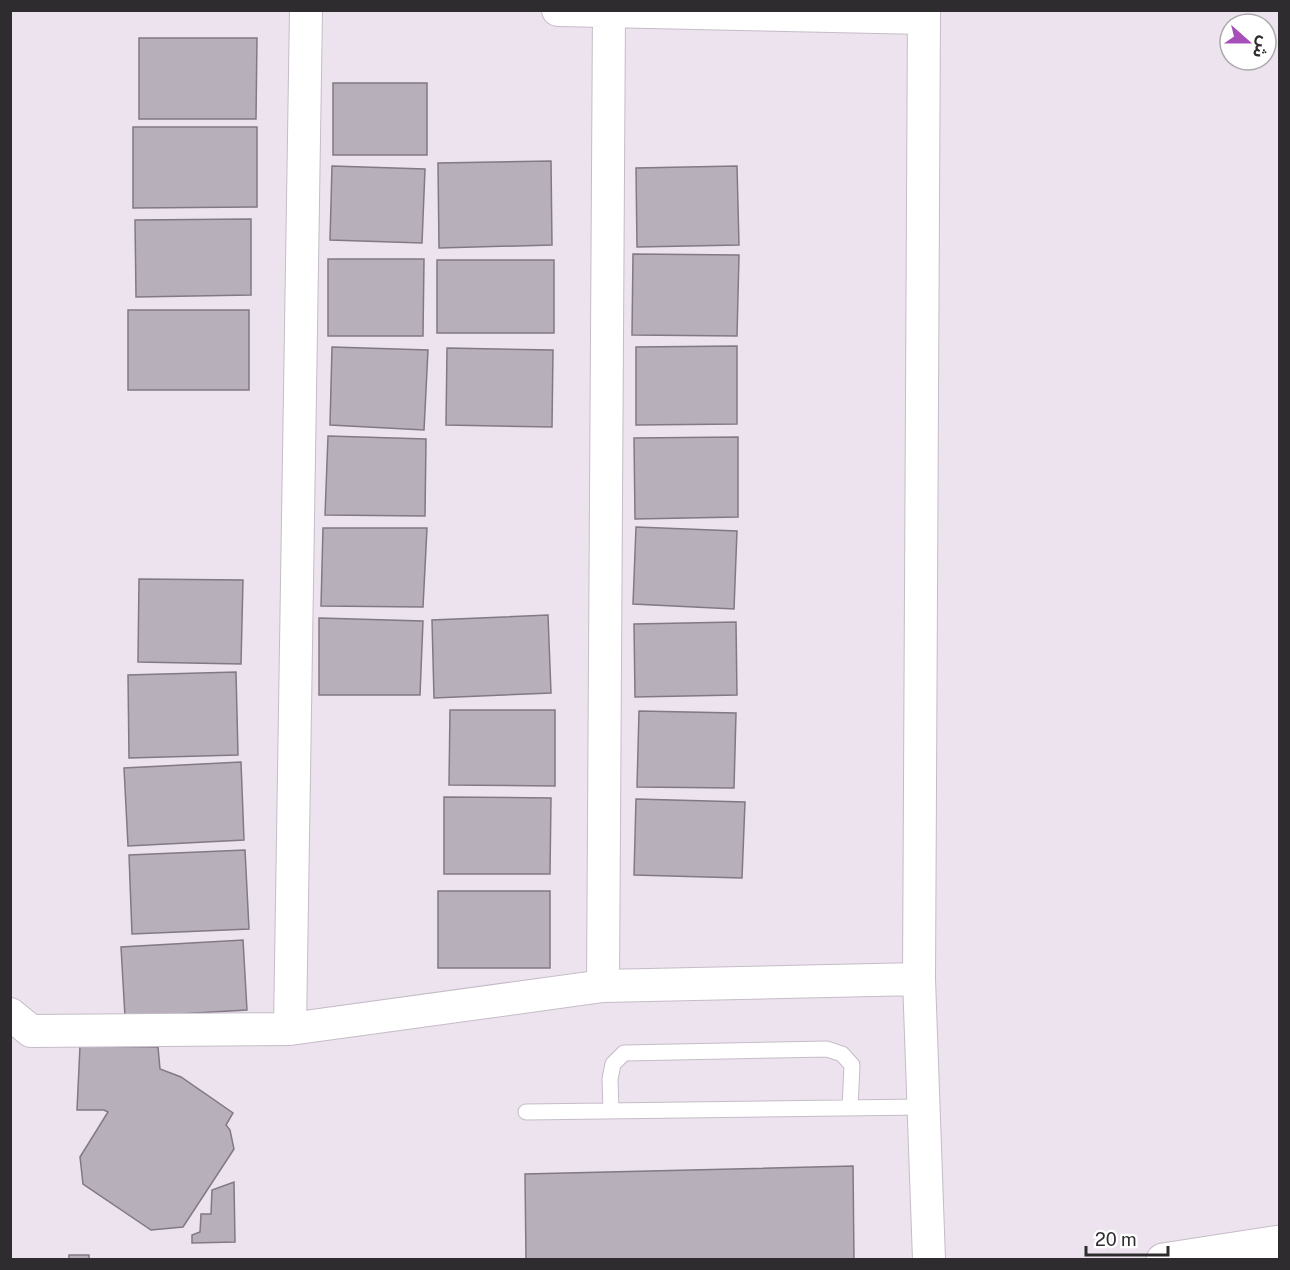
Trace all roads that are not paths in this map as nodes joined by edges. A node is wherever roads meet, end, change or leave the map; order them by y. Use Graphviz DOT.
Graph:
graph roads {
  1 [pos="306,10"];
  2 [pos="558,10"];
  3 [pos="609,11"];
  4 [pos="924,14"];
  5 [pos="919,979"];
  6 [pos="603,986"];
  7 [pos="10,1014"];
  8 [pos="290,1029"];
  9 [pos="923,1107"];
  10 [pos="850,1108"];
  11 [pos="611,1111"];
  12 [pos="526,1112"];
  13 [pos="1280,1242"];
  14 [pos="929,1260"];
  15 [pos="1163,1260"];
  1 -- 8 [label="street"];
  2 -- 3 [label="street"];
  3 -- 4 [label="street"];
  3 -- 6 [label="street"];
  4 -- 5 [label="street"];
  5 -- 6 [label="street"];
  5 -- 9 [label="street"];
  6 -- 8 [label="street"];
  7 -- 8 [label="street"];
  9 -- 10 [label="lane"];
  9 -- 14 [label="street"];
  10 -- 11 [label="lane"];
  10 -- 11 [label="lane"];
  11 -- 12 [label="lane"];
  13 -- 15 [label="street"];
}
